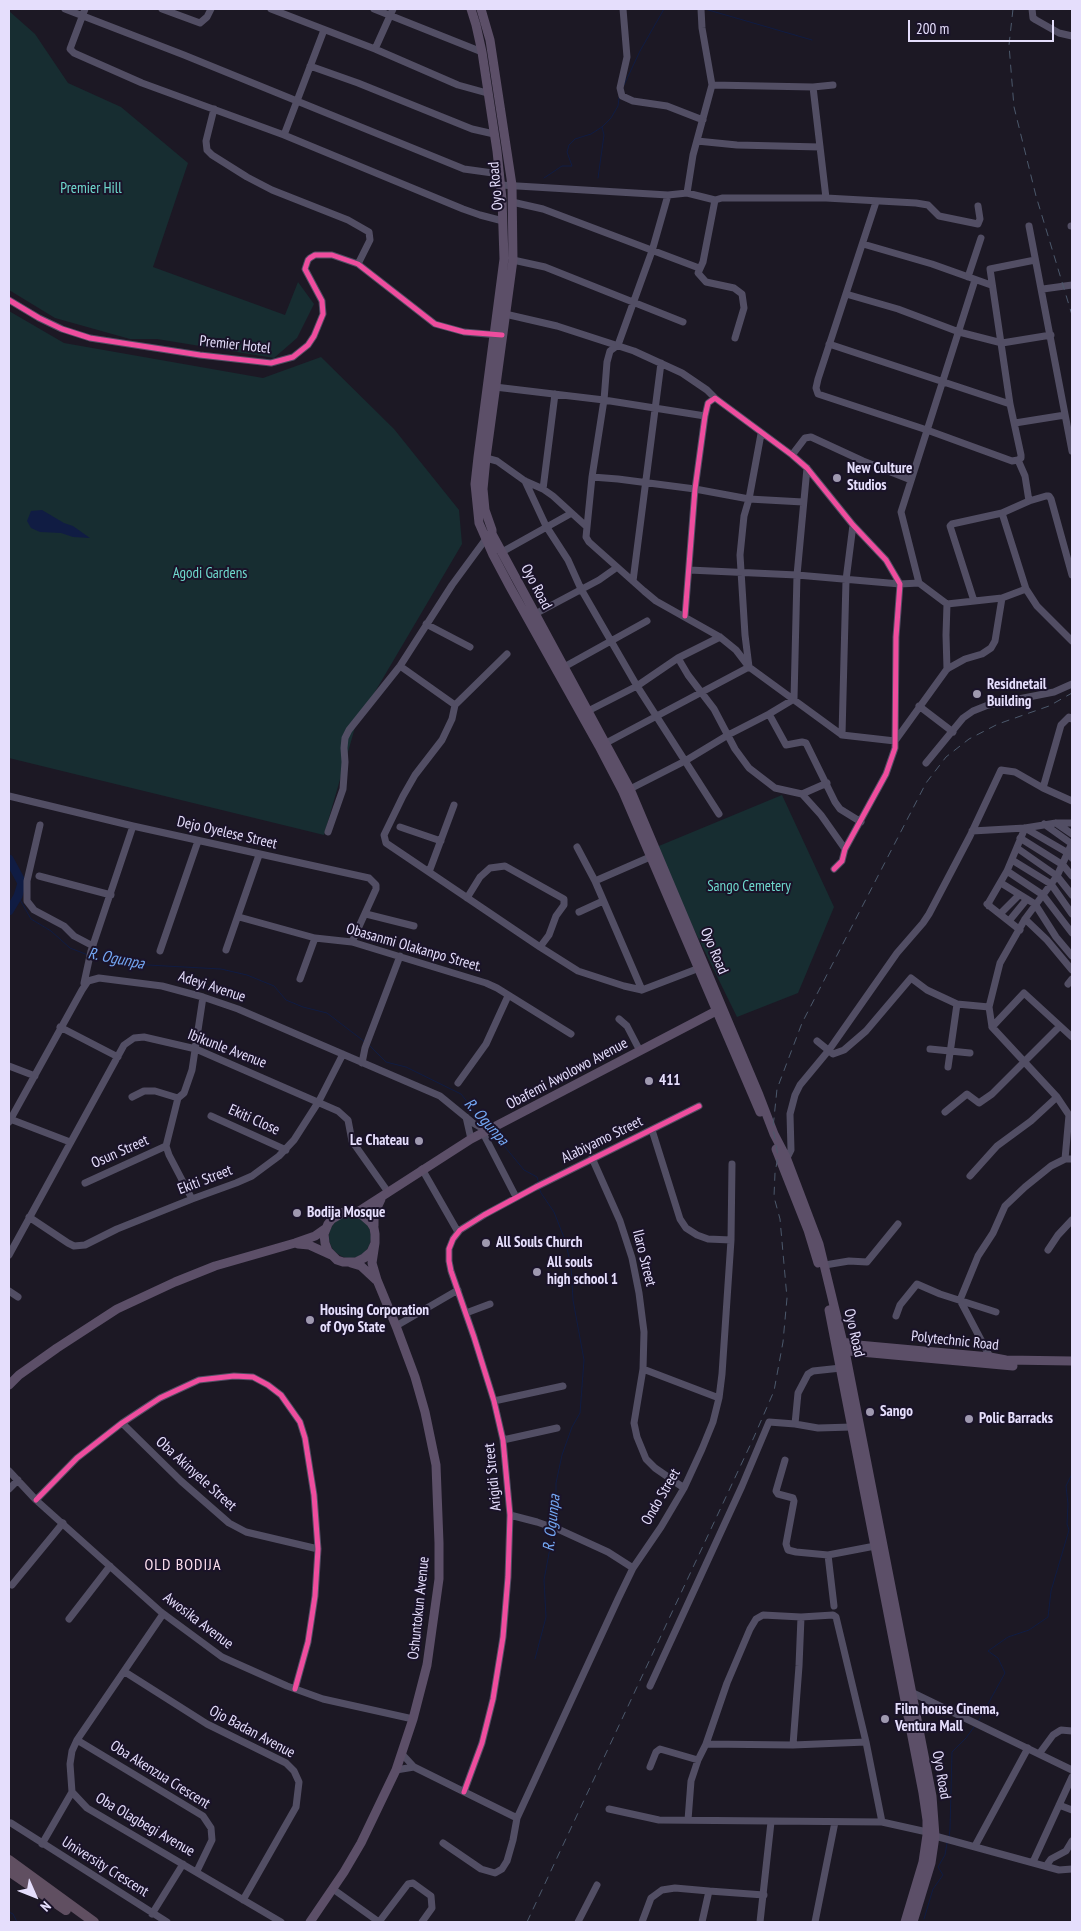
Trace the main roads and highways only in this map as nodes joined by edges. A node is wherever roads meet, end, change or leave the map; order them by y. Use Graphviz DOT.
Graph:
graph roads {
  1 [pos="471,9"];
  2 [pos="481,9"];
  3 [pos="498,335"];
  4 [pos="552,653"];
  5 [pos="701,967"];
  6 [pos="720,1009"];
  7 [pos="783,1158"];
  8 [pos="385,1194"];
  9 [pos="356,1212"];
  10 [pos="325,1230"];
  11 [pos="375,1239"];
  12 [pos="296,1243"];
  13 [pos="331,1255"];
  14 [pos="351,1263"];
  15 [pos="377,1280"];
  16 [pos="840,1345"];
  17 [pos="860,1352"];
  18 [pos="911,1354"];
  19 [pos="1072,1361"];
  20 [pos="1072,1367"];
  21 [pos="844,1368"];
  22 [pos="9,1385"];
  23 [pos="881,1560"];
  24 [pos="931,1834"];
  25 [pos="9,1860"];
  26 [pos="9,1871"];
  27 [pos="84,1922"];
  28 [pos="94,1922"];
  29 [pos="310,1922"];
  30 [pos="905,1922"];
  31 [pos="913,1922"];
  1 -- 3 [label="main road, Oyo Road"];
  2 -- 3 [label="main road, Oyo Road"];
  3 -- 4 [label="main road, Oyo Road"];
  3 -- 4 [label="main road, Oyo Road"];
  4 -- 5 [label="main road, Oyo Road"];
  4 -- 5 [label="main road, Oyo Road"];
  5 -- 6 [label="main road, Oyo Road"];
  6 -- 7 [label="main road, Oyo Road"];
  6 -- 8 [label="main road, Obafemi Awolowo Avenue"];
  7 -- 16 [label="main road, Oyo Road"];
  7 -- 16 [label="main road, Oyo Road"];
  8 -- 9 [label="main road, Obafemi Awolowo Avenue"];
  8 -- 11 [label="main road"];
  9 -- 10 [label="main road"];
  9 -- 11 [label="main road"];
  10 -- 12 [label="main road"];
  10 -- 13 [label="main road"];
  11 -- 14 [label="main road"];
  11 -- 15 [label="main road, Oshuntokun Avenue"];
  12 -- 13 [label="main road"];
  12 -- 22 [label="main road"];
  13 -- 14 [label="main road"];
  14 -- 15 [label="main road, Oshuntokun Avenue"];
  15 -- 29 [label="main road, Oshuntokun Avenue"];
  16 -- 17 [label="main road, Polytechnic Road"];
  16 -- 18 [label="main road, Polytechnic Road"];
  16 -- 21 [label="main road, Oyo Road"];
  17 -- 18 [label="main road, Polytechnic Road"];
  17 -- 21 [label="main road"];
  18 -- 19 [label="main road, Polytechnic Road"];
  18 -- 20 [label="main road, Polytechnic Road"];
  21 -- 23 [label="main road, Oyo Road"];
  21 -- 23 [label="main road, Oyo Road"];
  23 -- 24 [label="main road, Oyo Road"];
  23 -- 24 [label="main road, Oyo Road"];
  24 -- 30 [label="main road, Oyo Road"];
  24 -- 31 [label="main road, Oyo Road"];
  25 -- 28 [label="highway"];
  26 -- 27 [label="highway"];
}
